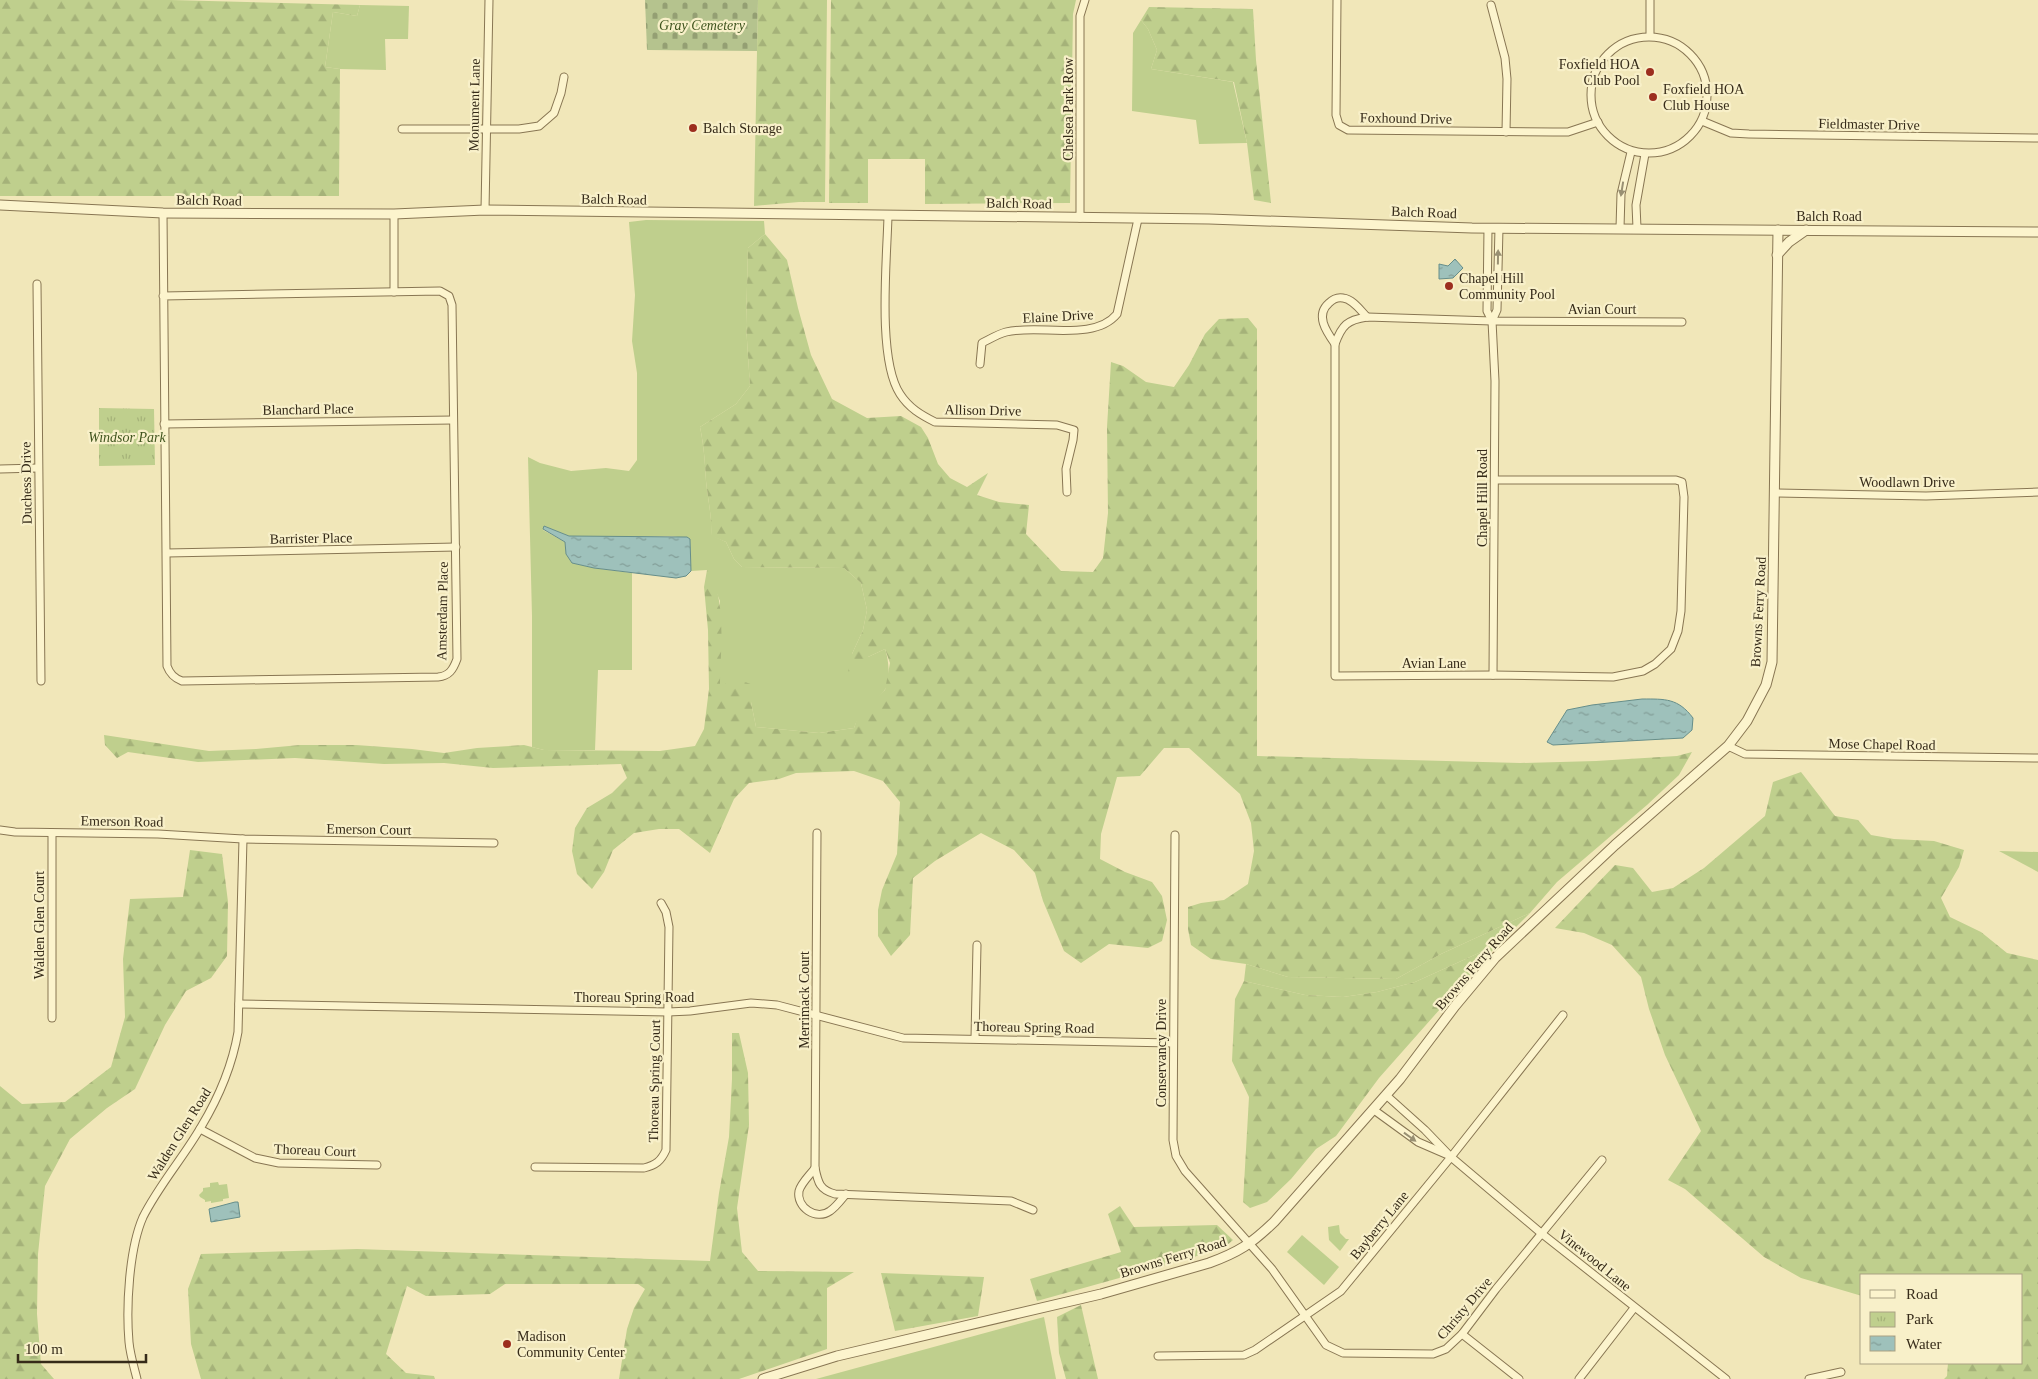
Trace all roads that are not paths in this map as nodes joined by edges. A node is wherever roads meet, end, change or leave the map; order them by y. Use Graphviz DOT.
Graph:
graph roads {
  1 [pos="488,0"];
  2 [pos="1085,0"];
  3 [pos="1337,0"];
  4 [pos="1650,0"];
  5 [pos="1491,5"];
  6 [pos="1650,34"];
  7 [pos="564,77"];
  8 [pos="1702,120"];
  9 [pos="1598,122"];
  10 [pos="486,128"];
  11 [pos="402,129"];
  12 [pos="1506,132"];
  13 [pos="2038,138"];
  14 [pos="1631,152"];
  15 [pos="1645,154"];
  16 [pos="0,205"];
  17 [pos="484,210"];
  18 [pos="163,213"];
  19 [pos="394,214"];
  20 [pos="888,216"];
  21 [pos="1080,218"];
  22 [pos="1138,219"];
  23 [pos="1488,228"];
  24 [pos="1499,228"];
  25 [pos="1620,228"];
  26 [pos="1637,228"];
  27 [pos="1778,230"];
  28 [pos="1806,230"];
  29 [pos="2038,232"];
  30 [pos="1777,255"];
  31 [pos="37,284"];
  32 [pos="394,292"];
  33 [pos="163,296"];
  34 [pos="1367,318"];
  35 [pos="1492,321"];
  36 [pos="1682,322"];
  37 [pos="1334,344"];
  38 [pos="980,364"];
  39 [pos="453,420"];
  40 [pos="164,424"];
  41 [pos="38,468"];
  42 [pos="0,469"];
  43 [pos="1495,480"];
  44 [pos="1067,492"];
  45 [pos="2038,492"];
  46 [pos="1775,493"];
  47 [pos="456,547"];
  48 [pos="167,554"];
  49 [pos="1493,675"];
  50 [pos="41,681"];
  51 [pos="1728,746"];
  52 [pos="2038,758"];
  53 [pos="0,830"];
  54 [pos="817,832"];
  55 [pos="52,833"];
  56 [pos="1175,835"];
  57 [pos="243,839"];
  58 [pos="494,844"];
  59 [pos="661,903"];
  60 [pos="977,945"];
  61 [pos="239,1004"];
  62 [pos="668,1012"];
  63 [pos="816,1014"];
  64 [pos="1563,1016"];
  65 [pos="52,1018"];
  66 [pos="975,1038"];
  67 [pos="1173,1043"];
  68 [pos="1386,1096"];
  69 [pos="1374,1110"];
  70 [pos="200,1128"];
  71 [pos="1451,1157"];
  72 [pos="1602,1160"];
  73 [pos="377,1165"];
  74 [pos="535,1167"];
  75 [pos="815,1168"];
  76 [pos="846,1194"];
  77 [pos="1034,1210"];
  78 [pos="1542,1233"];
  79 [pos="1250,1244"];
  80 [pos="1634,1308"];
  81 [pos="1304,1315"];
  82 [pos="1462,1334"];
  83 [pos="1158,1356"];
  84 [pos="1841,1372"];
  85 [pos="137,1379"];
  86 [pos="763,1379"];
  87 [pos="1519,1379"];
  88 [pos="1579,1379"];
  89 [pos="1726,1379"];
  90 [pos="1809,1379"];
  1 -- 10 [label="street, Monument Lane"];
  2 -- 21 [label="street, Chelsea Park Row"];
  3 -- 12 [label="street, Foxhound Drive"];
  4 -- 6 [label="street"];
  5 -- 12 [label="street"];
  6 -- 8 [label="street"];
  6 -- 9 [label="street"];
  7 -- 10 [label="street"];
  8 -- 13 [label="street, Fieldmaster Drive"];
  8 -- 15 [label="street"];
  9 -- 12 [label="street, Foxhound Drive"];
  9 -- 14 [label="street"];
  10 -- 11 [label="street"];
  10 -- 17 [label="street, Monument Lane"];
  14 -- 15 [label="street"];
  14 -- 25 [label="street, one-way"];
  15 -- 26 [label="street"];
  16 -- 18 [label="street, Balch Road"];
  17 -- 19 [label="street, Balch Road"];
  17 -- 20 [label="street, Balch Road"];
  18 -- 19 [label="street, Balch Road"];
  18 -- 33 [label="street, Amsterdam Place"];
  19 -- 32 [label="street"];
  20 -- 21 [label="street, Balch Road"];
  20 -- 44 [label="street, Allison Drive"];
  21 -- 22 [label="street, Balch Road"];
  22 -- 23 [label="street, Balch Road"];
  22 -- 38 [label="street, Elaine Drive"];
  23 -- 24 [label="street, Balch Road"];
  23 -- 35 [label="street, Chapel Hill Road"];
  24 -- 25 [label="street, Balch Road"];
  35 -- 24 [label="street, Chapel Hill Road, one-way"];
  25 -- 26 [label="street, Balch Road"];
  26 -- 27 [label="street, Balch Road"];
  27 -- 28 [label="street, Balch Road"];
  27 -- 30 [label="street, Browns Ferry Road"];
  28 -- 29 [label="street, Balch Road"];
  28 -- 30 [label="street"];
  30 -- 46 [label="street, Browns Ferry Road"];
  31 -- 41 [label="street, Duchess Drive"];
  32 -- 33 [label="street, Amsterdam Place"];
  32 -- 39 [label="street, Amsterdam Place"];
  33 -- 40 [label="street, Amsterdam Place"];
  34 -- 35 [label="street"];
  34 -- 37 [label="street"];
  34 -- 37 [label="street"];
  35 -- 36 [label="street, Avian Court"];
  35 -- 43 [label="street, Chapel Hill Road"];
  37 -- 49 [label="street, Avian Lane"];
  39 -- 40 [label="street, Blanchard Place"];
  39 -- 47 [label="street, Amsterdam Place"];
  40 -- 48 [label="street, Amsterdam Place"];
  41 -- 42 [label="street"];
  41 -- 50 [label="street, Duchess Drive"];
  43 -- 49 [label="street, Chapel Hill Road"];
  43 -- 49 [label="street, Avian Lane"];
  45 -- 46 [label="street, Woodlawn Drive"];
  46 -- 51 [label="street, Browns Ferry Road"];
  47 -- 48 [label="street, Barrister Place"];
  47 -- 48 [label="street, Amsterdam Place"];
  51 -- 52 [label="street, Mose Chapel Road"];
  51 -- 68 [label="street, Browns Ferry Road"];
  53 -- 55 [label="street, Emerson Road"];
  54 -- 63 [label="street, Merrimack Court"];
  55 -- 57 [label="street, Emerson Road"];
  55 -- 65 [label="street, Walden Glen Court"];
  56 -- 67 [label="street, Conservancy Drive"];
  57 -- 58 [label="street, Emerson Court"];
  57 -- 61 [label="street, Walden Glen Road"];
  59 -- 62 [label="street, Thoreau Spring Court"];
  60 -- 66 [label="street"];
  61 -- 62 [label="street, Thoreau Spring Road"];
  61 -- 70 [label="street, Walden Glen Road"];
  62 -- 63 [label="street, Thoreau Spring Road"];
  62 -- 74 [label="street, Thoreau Spring Court"];
  63 -- 66 [label="street, Thoreau Spring Road"];
  63 -- 75 [label="street, Merrimack Court"];
  64 -- 71 [label="street, Bayberry Lane"];
  66 -- 67 [label="street, Thoreau Spring Road"];
  67 -- 79 [label="street, Conservancy Drive"];
  68 -- 69 [label="street, Browns Ferry Road"];
  68 -- 71 [label="street, Vinewood Lane"];
  69 -- 71 [label="street, Vinewood Lane, one-way"];
  69 -- 79 [label="street, Browns Ferry Road"];
  70 -- 73 [label="street, Thoreau Court"];
  70 -- 85 [label="street, Walden Glen Road"];
  71 -- 78 [label="street, Vinewood Lane"];
  71 -- 81 [label="street, Bayberry Lane"];
  72 -- 78 [label="street, Christy Drive"];
  75 -- 76 [label="street, Merrimack Court"];
  75 -- 76 [label="street"];
  76 -- 77 [label="street, Merrimack Court"];
  78 -- 80 [label="street, Vinewood Lane"];
  78 -- 82 [label="street, Christy Drive"];
  79 -- 81 [label="street, Christy Drive"];
  79 -- 86 [label="street, Browns Ferry Road"];
  80 -- 88 [label="street"];
  80 -- 89 [label="street, Vinewood Lane"];
  81 -- 82 [label="street, Christy Drive"];
  81 -- 83 [label="street, Bayberry Lane"];
  82 -- 87 [label="street"];
  84 -- 90 [label="street"];
}
